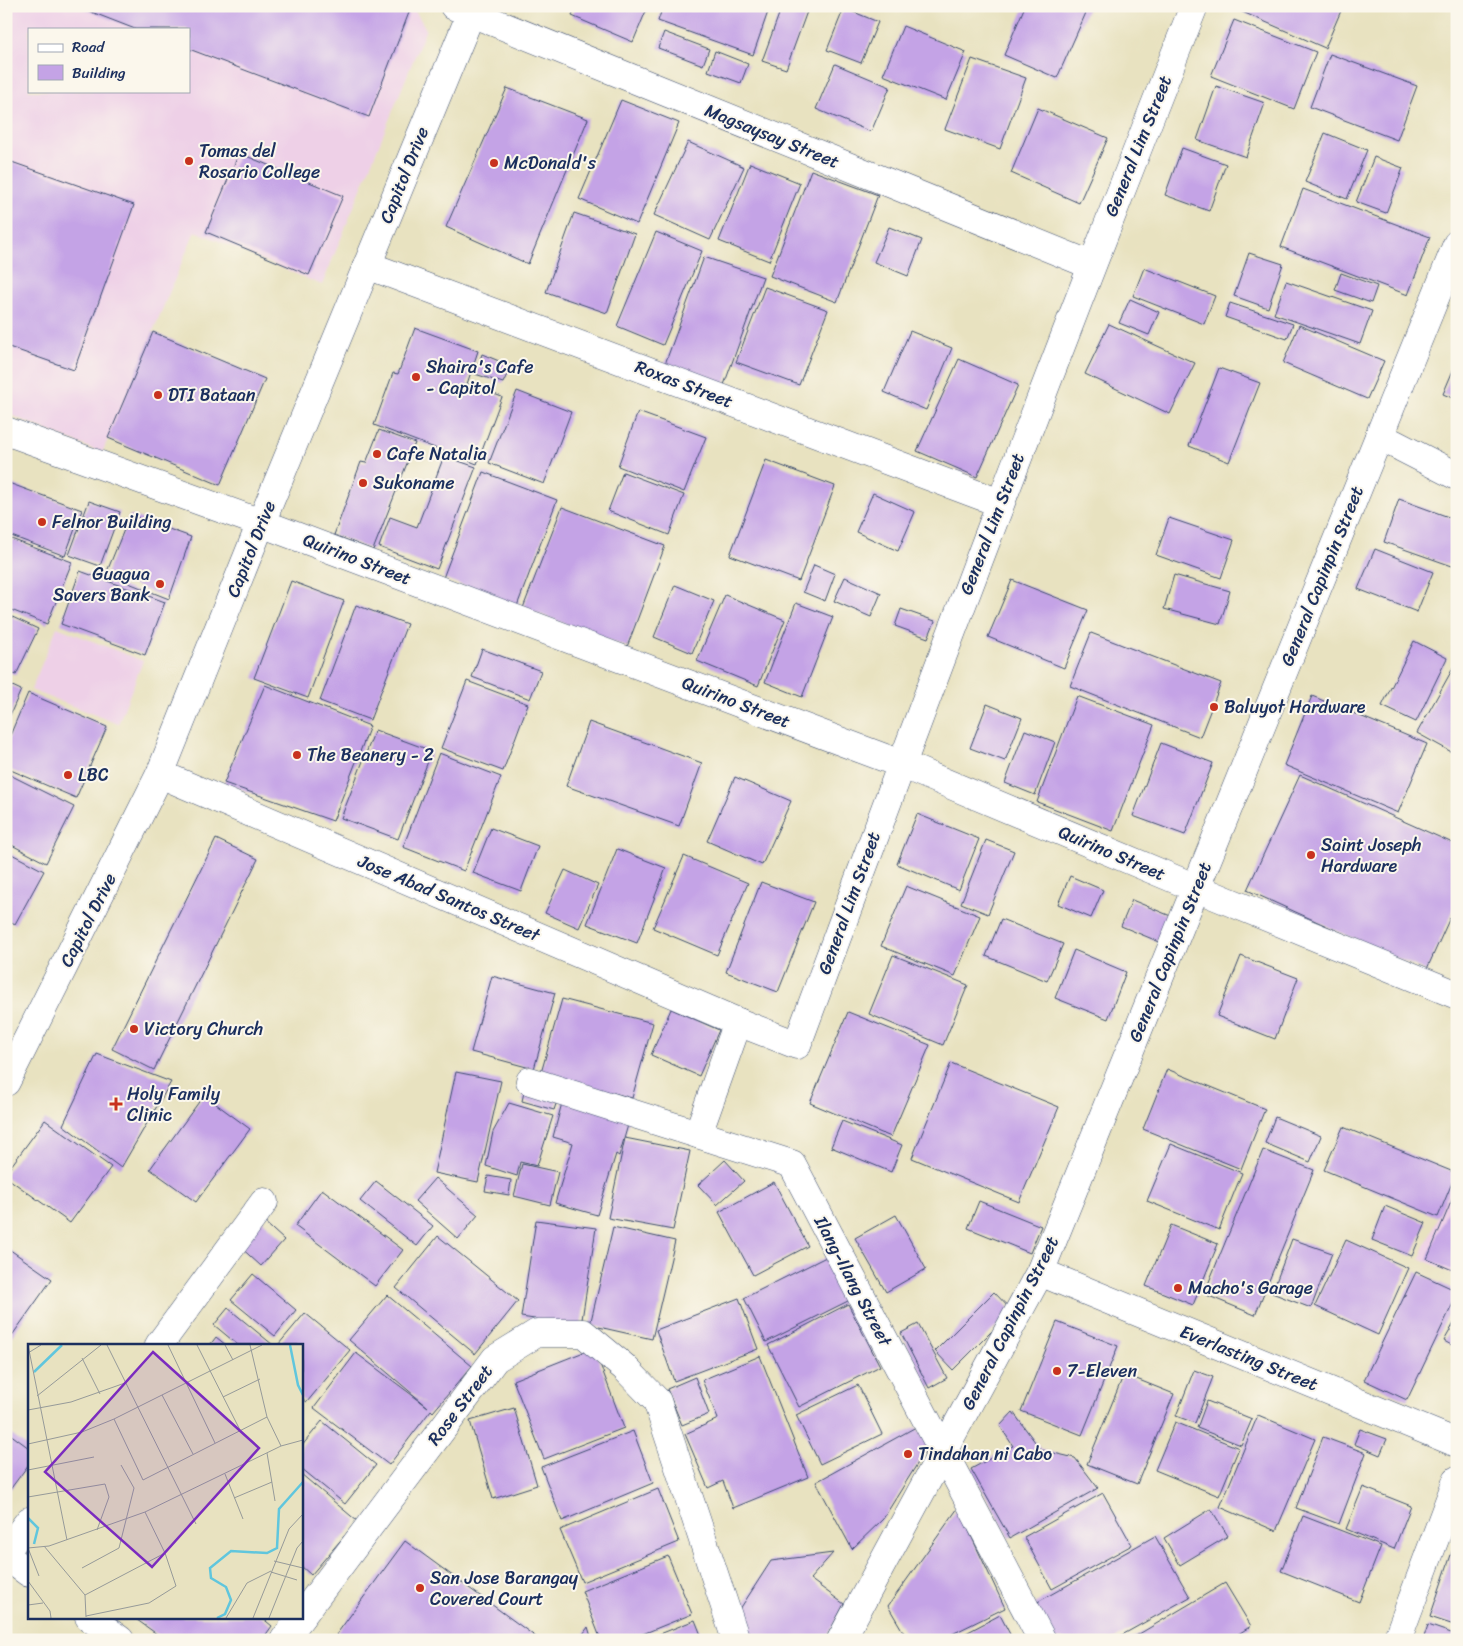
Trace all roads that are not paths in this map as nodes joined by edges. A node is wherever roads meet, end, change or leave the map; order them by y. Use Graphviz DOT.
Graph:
graph roads {
  1 [pos="1194,6"];
  2 [pos="466,9"];
  3 [pos="1457,244"];
  4 [pos="367,265"];
  5 [pos="1091,266"];
  6 [pos="6,431"];
  7 [pos="1379,436"];
  8 [pos="1457,476"];
  9 [pos="1000,503"];
  10 [pos="261,523"];
  11 [pos="901,764"];
  12 [pos="160,774"];
  13 [pos="1196,888"];
  14 [pos="1457,995"];
  15 [pos="738,1022"];
  16 [pos="797,1044"];
  17 [pos="530,1081"];
  18 [pos="6,1082"];
  19 [pos="698,1134"];
  20 [pos="264,1202"];
  21 [pos="1040,1272"];
  22 [pos="160,1344"];
  23 [pos="1457,1443"];
  24 [pos="943,1452"];
  25 [pos="1457,1480"];
  26 [pos="28,1522"];
  27 [pos="6,1551"];
  28 [pos="6,1556"];
  29 [pos="28,1572"];
  30 [pos="302,1616"];
  31 [pos="90,1618"];
  32 [pos="300,1618"];
  33 [pos="120,1640"];
  34 [pos="284,1640"];
  35 [pos="736,1640"];
  36 [pos="841,1640"];
  37 [pos="1042,1640"];
  38 [pos="1397,1640"];
  1 -- 5 [label="street, General Lim Street"];
  2 -- 4 [label="street, Capitol Drive"];
  2 -- 5 [label="street, Magsaysay Street"];
  3 -- 7 [label="street, General Capinpin Street"];
  4 -- 9 [label="street, Roxas Street"];
  4 -- 10 [label="street, Capitol Drive"];
  5 -- 9 [label="street, General Lim Street"];
  6 -- 10 [label="street, Quirino Street"];
  7 -- 8 [label="street"];
  7 -- 13 [label="street, General Capinpin Street"];
  9 -- 11 [label="street, General Lim Street"];
  10 -- 11 [label="street, Quirino Street"];
  10 -- 12 [label="street, Capitol Drive"];
  11 -- 13 [label="street, Quirino Street"];
  11 -- 16 [label="street, General Lim Street"];
  12 -- 15 [label="street, Jose Abad Santos Street"];
  12 -- 18 [label="street, Capitol Drive"];
  13 -- 14 [label="street, Quirino Street"];
  13 -- 21 [label="street, General Capinpin Street"];
  15 -- 16 [label="street, Jose Abad Santos Street"];
  15 -- 19 [label="street"];
  17 -- 19 [label="street, Ilang-Ilang Street"];
  19 -- 24 [label="street, Ilang-Ilang Street"];
  20 -- 22 [label="street"];
  21 -- 23 [label="street, Everlasting Street"];
  21 -- 24 [label="street, General Capinpin Street"];
  24 -- 36 [label="street, General Capinpin Street"];
  24 -- 37 [label="street, Ilang-Ilang Street"];
  25 -- 38 [label="street"];
  26 -- 27 [label="street"];
  28 -- 29 [label="street"];
  30 -- 35 [label="street, Rose Street"];
  31 -- 33 [label="street"];
  32 -- 34 [label="street, Rose Street"];
}
